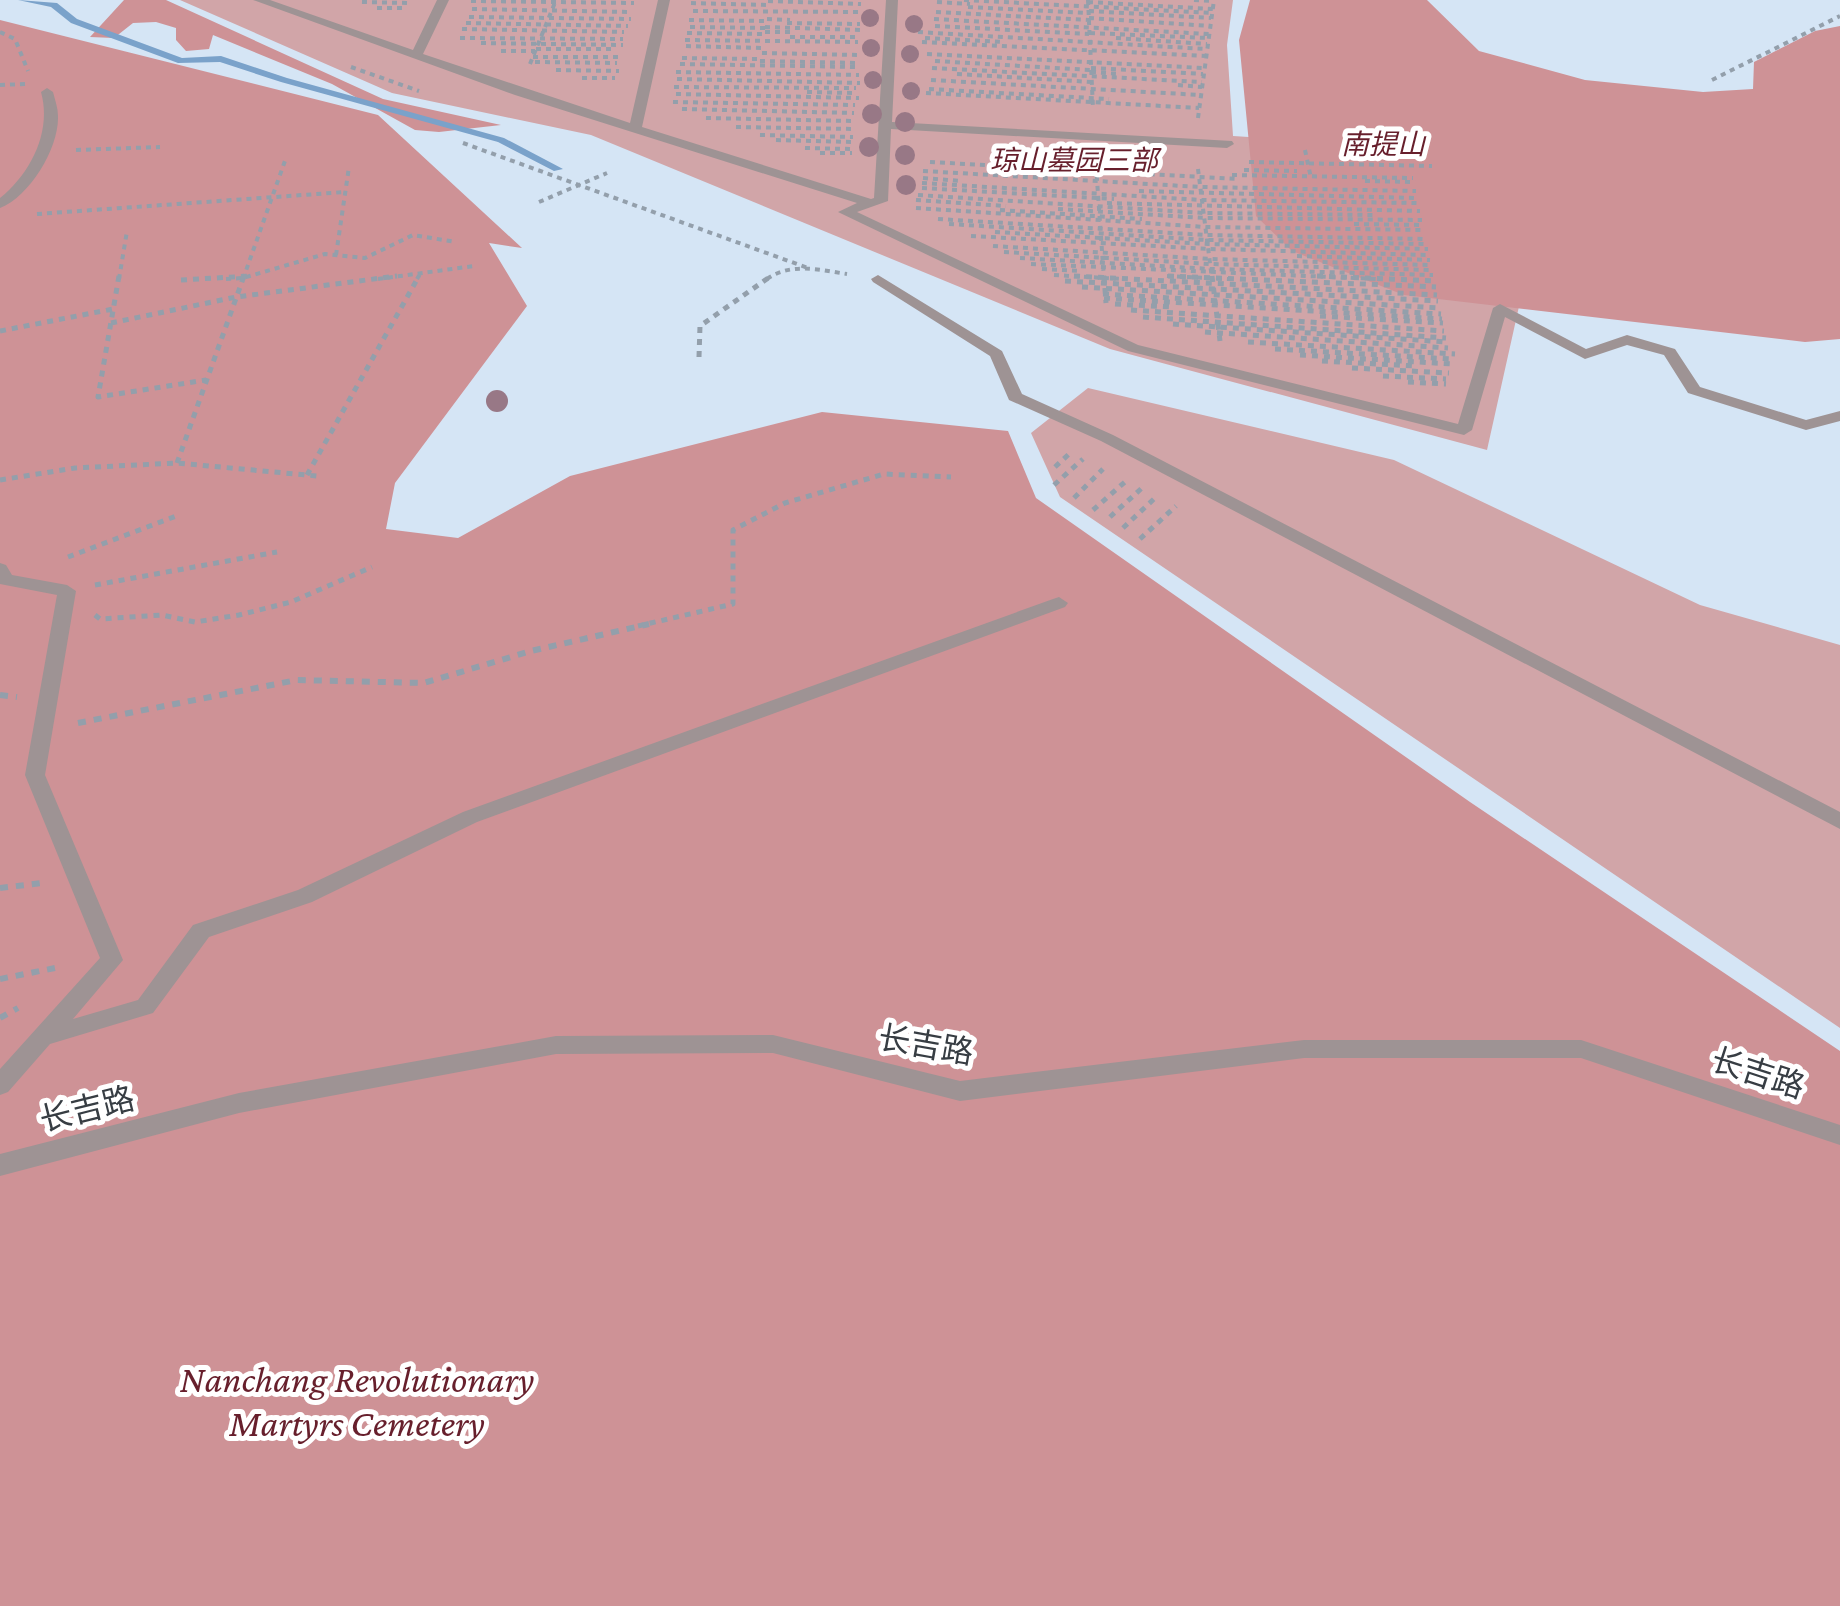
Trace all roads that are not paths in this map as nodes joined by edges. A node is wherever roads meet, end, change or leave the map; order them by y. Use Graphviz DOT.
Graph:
graph roads {
  1 [pos="259,0"];
  2 [pos="660,18"];
  3 [pos="432,22"];
  4 [pos="888,67"];
  5 [pos="48,92"];
  6 [pos="641,102"];
  7 [pos="1227,144"];
  8 [pos="870,203"];
  9 [pos="0,204"];
  10 [pos="878,279"];
  11 [pos="1840,416"];
  12 [pos="2,574"];
  13 [pos="1059,603"];
  14 [pos="1840,821"];
  15 [pos="43,1037"];
  16 [pos="0,1086"];
  17 [pos="1840,1135"];
  18 [pos="0,1165"];
  1 -- 3 [label="street"];
  2 -- 6 [label="street"];
  3 -- 6 [label="street"];
  4 -- 7 [label="street"];
  4 -- 8 [label="street"];
  5 -- 9 [label="street"];
  6 -- 8 [label="street"];
  8 -- 11 [label="street"];
  10 -- 14 [label="street"];
  12 -- 15 [label="street"];
  13 -- 15 [label="street"];
  15 -- 16 [label="street"];
  17 -- 18 [label="street, 长吉路"];
}
